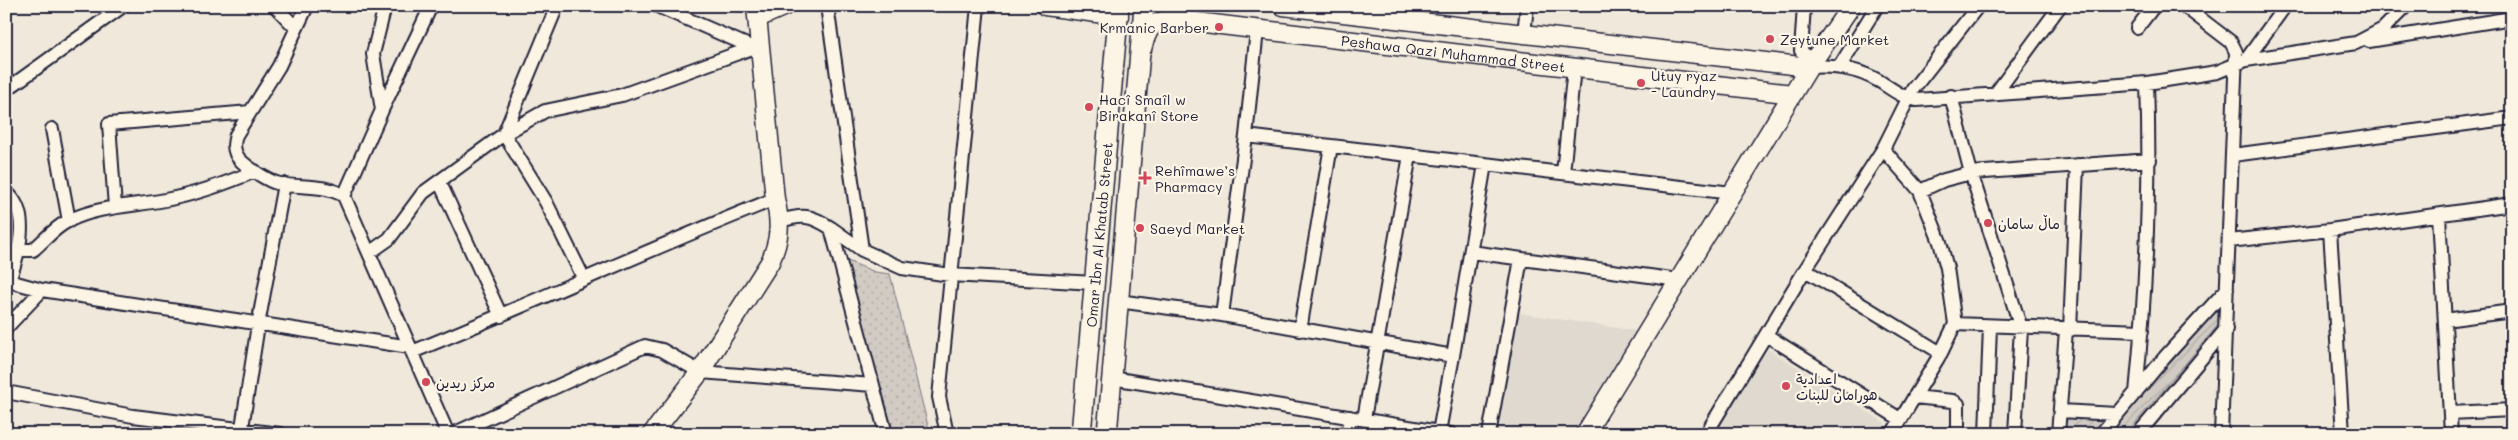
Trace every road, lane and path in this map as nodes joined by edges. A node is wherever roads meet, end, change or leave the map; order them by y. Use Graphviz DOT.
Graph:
graph roads {
  1 [pos="123,6"];
  2 [pos="275,6"];
  3 [pos="307,6"];
  4 [pos="385,6"];
  5 [pos="431,6"];
  6 [pos="557,6"];
  7 [pos="657,6"];
  8 [pos="785,6"];
  9 [pos="827,6"];
  10 [pos="978,6"];
  11 [pos="1045,6"];
  12 [pos="1144,6"];
  13 [pos="1283,6"];
  14 [pos="1527,6"];
  15 [pos="1804,6"];
  16 [pos="1851,6"];
  17 [pos="1877,6"];
  18 [pos="1978,6"];
  19 [pos="2060,6"];
  20 [pos="2154,6"];
  21 [pos="2184,6"];
  22 [pos="2286,6"];
  23 [pos="2406,6"];
  24 [pos="1119,11"];
  25 [pos="757,12"];
  26 [pos="2512,18"];
  27 [pos="1461,27"];
  28 [pos="296,28"];
  29 [pos="2137,28"];
  30 [pos="1257,30"];
  31 [pos="1524,34"];
  32 [pos="2356,43"];
  33 [pos="757,50"];
  34 [pos="1459,54"];
  35 [pos="1139,59"];
  36 [pos="2242,63"];
  37 [pos="1811,64"];
  38 [pos="1840,66"];
  39 [pos="1574,68"];
  40 [pos="2147,83"];
  41 [pos="6,90"];
  42 [pos="1996,93"];
  43 [pos="1792,94"];
  44 [pos="1950,96"];
  45 [pos="1908,98"];
  46 [pos="382,110"];
  47 [pos="250,112"];
  48 [pos="2512,118"];
  49 [pos="52,129"];
  50 [pos="504,134"];
  51 [pos="1246,136"];
  52 [pos="1332,146"];
  53 [pos="1883,149"];
  54 [pos="1410,155"];
  55 [pos="2233,156"];
  56 [pos="2150,160"];
  57 [pos="1485,164"];
  58 [pos="2077,165"];
  59 [pos="255,171"];
  60 [pos="1563,173"];
  61 [pos="1971,174"];
  62 [pos="440,183"];
  63 [pos="284,184"];
  64 [pos="1920,191"];
  65 [pos="6,192"];
  66 [pos="1732,193"];
  67 [pos="344,196"];
  68 [pos="775,199"];
  69 [pos="1102,201"];
  70 [pos="1127,204"];
  71 [pos="2512,204"];
  72 [pos="115,208"];
  73 [pos="2439,215"];
  74 [pos="69,221"];
  75 [pos="780,221"];
  76 [pos="831,228"];
  77 [pos="2330,230"];
  78 [pos="2230,241"];
  79 [pos="19,250"];
  80 [pos="862,250"];
  81 [pos="1471,252"];
  82 [pos="369,253"];
  83 [pos="1521,259"];
  84 [pos="1806,270"];
  85 [pos="950,275"];
  86 [pos="584,280"];
  87 [pos="1679,280"];
  88 [pos="1095,283"];
  89 [pos="2227,289"];
  90 [pos="42,290"];
  91 [pos="1118,301"];
  92 [pos="2512,310"];
  93 [pos="1222,315"];
  94 [pos="501,316"];
  95 [pos="2444,320"];
  96 [pos="1955,324"];
  97 [pos="258,325"];
  98 [pos="1990,326"];
  99 [pos="6,328"];
  100 [pos="2021,328"];
  101 [pos="1300,330"];
  102 [pos="2068,330"];
  103 [pos="2226,330"];
  104 [pos="2142,331"];
  105 [pos="1766,335"];
  106 [pos="1377,344"];
  107 [pos="411,350"];
  108 [pos="1941,353"];
  109 [pos="1452,356"];
  110 [pos="700,372"];
  111 [pos="1112,378"];
  112 [pos="873,385"];
  113 [pos="6,392"];
  114 [pos="2136,393"];
  115 [pos="1914,397"];
  116 [pos="2512,410"];
  117 [pos="2060,412"];
  118 [pos="2450,413"];
  119 [pos="2118,414"];
  120 [pos="1350,416"];
  121 [pos="1364,419"];
  122 [pos="1900,419"];
  123 [pos="242,432"];
  124 [pos="1445,433"];
  125 [pos="280,434"];
  126 [pos="448,434"];
  127 [pos="453,434"];
  128 [pos="652,434"];
  129 [pos="886,434"];
  130 [pos="947,434"];
  131 [pos="1081,434"];
  132 [pos="1107,434"];
  133 [pos="1348,434"];
  134 [pos="1490,434"];
  135 [pos="1585,434"];
  136 [pos="1706,434"];
  137 [pos="1892,434"];
  138 [pos="1958,434"];
  139 [pos="1986,434"];
  140 [pos="2015,434"];
  141 [pos="2058,434"];
  142 [pos="2101,434"];
  143 [pos="2138,434"];
  144 [pos="2221,434"];
  145 [pos="2343,434"];
  146 [pos="2451,434"];
  1 -- 41 [label="street"];
  2 -- 28 [label="street"];
  3 -- 28 [label="street"];
  4 -- 46 [label="street"];
  5 -- 46 [label="street"];
  6 -- 50 [label="street"];
  7 -- 33 [label="street"];
  8 -- 25 [label="street"];
  9 -- 80 [label="street"];
  10 -- 85 [label="street"];
  11 -- 24 [label="street"];
  12 -- 35 [label="main road, Omar Ibn Al Khatab Street"];
  13 -- 27 [label="street, Peshawa Qazi Muhammad Street"];
  14 -- 31 [label="street"];
  15 -- 37 [label="street"];
  16 -- 37 [label="street"];
  17 -- 38 [label="street"];
  18 -- 45 [label="street"];
  19 -- 42 [label="street"];
  20 -- 29 [label="street"];
  21 -- 36 [label="street"];
  22 -- 36 [label="street"];
  23 -- 32 [label="street"];
  24 -- 69 [label="main road, Omar Ibn Al Khatab Street"];
  25 -- 33 [label="street"];
  26 -- 32 [label="street"];
  27 -- 31 [label="street, Peshawa Qazi Muhammad Street"];
  27 -- 34 [label="street"];
  28 -- 47 [label="street"];
  30 -- 34 [label="street, Peshawa Qazi Muhammad Street"];
  30 -- 35 [label="street, Peshawa Qazi Muhammad Street"];
  30 -- 51 [label="street"];
  31 -- 37 [label="street, Peshawa Qazi Muhammad Street"];
  32 -- 36 [label="street"];
  33 -- 50 [label="street"];
  33 -- 68 [label="street"];
  34 -- 39 [label="street, Peshawa Qazi Muhammad Street"];
  35 -- 70 [label="main road, Omar Ibn Al Khatab Street"];
  36 -- 40 [label="street"];
  36 -- 55 [label="street"];
  37 -- 38 [label="street"];
  37 -- 43 [label="street"];
  38 -- 45 [label="street"];
  39 -- 43 [label="street, Peshawa Qazi Muhammad Street"];
  39 -- 60 [label="street"];
  40 -- 42 [label="street"];
  40 -- 56 [label="street"];
  42 -- 44 [label="street"];
  43 -- 66 [label="street"];
  44 -- 45 [label="street"];
  44 -- 61 [label="street"];
  45 -- 53 [label="street"];
  46 -- 67 [label="street"];
  47 -- 59 [label="street"];
  47 -- 72 [label="street"];
  48 -- 55 [label="street"];
  49 -- 74 [label="street"];
  50 -- 62 [label="street"];
  50 -- 86 [label="street"];
  51 -- 52 [label="street"];
  51 -- 93 [label="street"];
  52 -- 54 [label="street"];
  52 -- 101 [label="street"];
  53 -- 64 [label="street"];
  53 -- 84 [label="street"];
  54 -- 57 [label="street"];
  54 -- 106 [label="street"];
  55 -- 78 [label="street"];
  56 -- 58 [label="street"];
  56 -- 104 [label="street"];
  57 -- 60 [label="street"];
  57 -- 81 [label="street"];
  58 -- 61 [label="street"];
  58 -- 102 [label="street"];
  59 -- 63 [label="street"];
  59 -- 72 [label="street"];
  60 -- 66 [label="street"];
  61 -- 64 [label="street"];
  61 -- 100 [label="street"];
  62 -- 82 [label="street"];
  62 -- 94 [label="street"];
  63 -- 67 [label="street"];
  63 -- 97 [label="street"];
  64 -- 96 [label="street"];
  65 -- 79 [label="street"];
  66 -- 87 [label="street"];
  67 -- 82 [label="street"];
  68 -- 75 [label="street"];
  68 -- 86 [label="street"];
  69 -- 70 [label="main road"];
  69 -- 88 [label="main road, Omar Ibn Al Khatab Street"];
  70 -- 91 [label="main road, Omar Ibn Al Khatab Street"];
  71 -- 73 [label="street"];
  72 -- 74 [label="street"];
  73 -- 77 [label="street"];
  73 -- 95 [label="street"];
  74 -- 79 [label="street"];
  75 -- 76 [label="street"];
  75 -- 110 [label="street"];
  76 -- 80 [label="street"];
  76 -- 112 [label="street"];
  77 -- 78 [label="street"];
  77 -- 145 [label="street"];
  78 -- 89 [label="street"];
  79 -- 90 [label="street"];
  80 -- 85 [label="street"];
  81 -- 83 [label="street"];
  81 -- 109 [label="street"];
  82 -- 107 [label="street"];
  83 -- 87 [label="street"];
  83 -- 134 [label="street"];
  84 -- 105 [label="street"];
  84 -- 108 [label="street"];
  85 -- 88 [label="street"];
  85 -- 130 [label="street"];
  86 -- 94 [label="street"];
  87 -- 135 [label="street"];
  88 -- 131 [label="main road, Omar Ibn Al Khatab Street"];
  89 -- 103 [label="street"];
  89 -- 114 [label="street"];
  90 -- 97 [label="street"];
  90 -- 99 [label="street"];
  91 -- 93 [label="street"];
  91 -- 111 [label="main road, Omar Ibn Al Khatab Street"];
  92 -- 95 [label="street"];
  93 -- 101 [label="street"];
  94 -- 107 [label="street"];
  95 -- 118 [label="street"];
  96 -- 98 [label="street"];
  96 -- 108 [label="street"];
  97 -- 107 [label="street"];
  97 -- 123 [label="street"];
  98 -- 100 [label="street"];
  98 -- 139 [label="street"];
  100 -- 102 [label="street"];
  100 -- 140 [label="street"];
  101 -- 106 [label="street"];
  102 -- 104 [label="street"];
  102 -- 117 [label="street"];
  103 -- 143 [label="street"];
  103 -- 144 [label="street"];
  104 -- 114 [label="street"];
  105 -- 122 [label="street"];
  105 -- 136 [label="street"];
  106 -- 109 [label="street"];
  106 -- 121 [label="street"];
  107 -- 126 [label="street"];
  108 -- 115 [label="street"];
  109 -- 124 [label="street"];
  110 -- 112 [label="street"];
  110 -- 127 [label="street"];
  110 -- 128 [label="street"];
  111 -- 120 [label="street"];
  111 -- 132 [label="main road, Omar Ibn Al Khatab Street"];
  112 -- 129 [label="street"];
  113 -- 123 [label="street"];
  114 -- 119 [label="street"];
  115 -- 122 [label="street"];
  115 -- 138 [label="street"];
  116 -- 118 [label="street"];
  117 -- 119 [label="street"];
  117 -- 141 [label="street"];
  118 -- 146 [label="street"];
  119 -- 142 [label="street"];
  120 -- 121 [label="street"];
  120 -- 133 [label="street"];
  121 -- 124 [label="street"];
  122 -- 137 [label="street"];
  123 -- 125 [label="street"];
}
